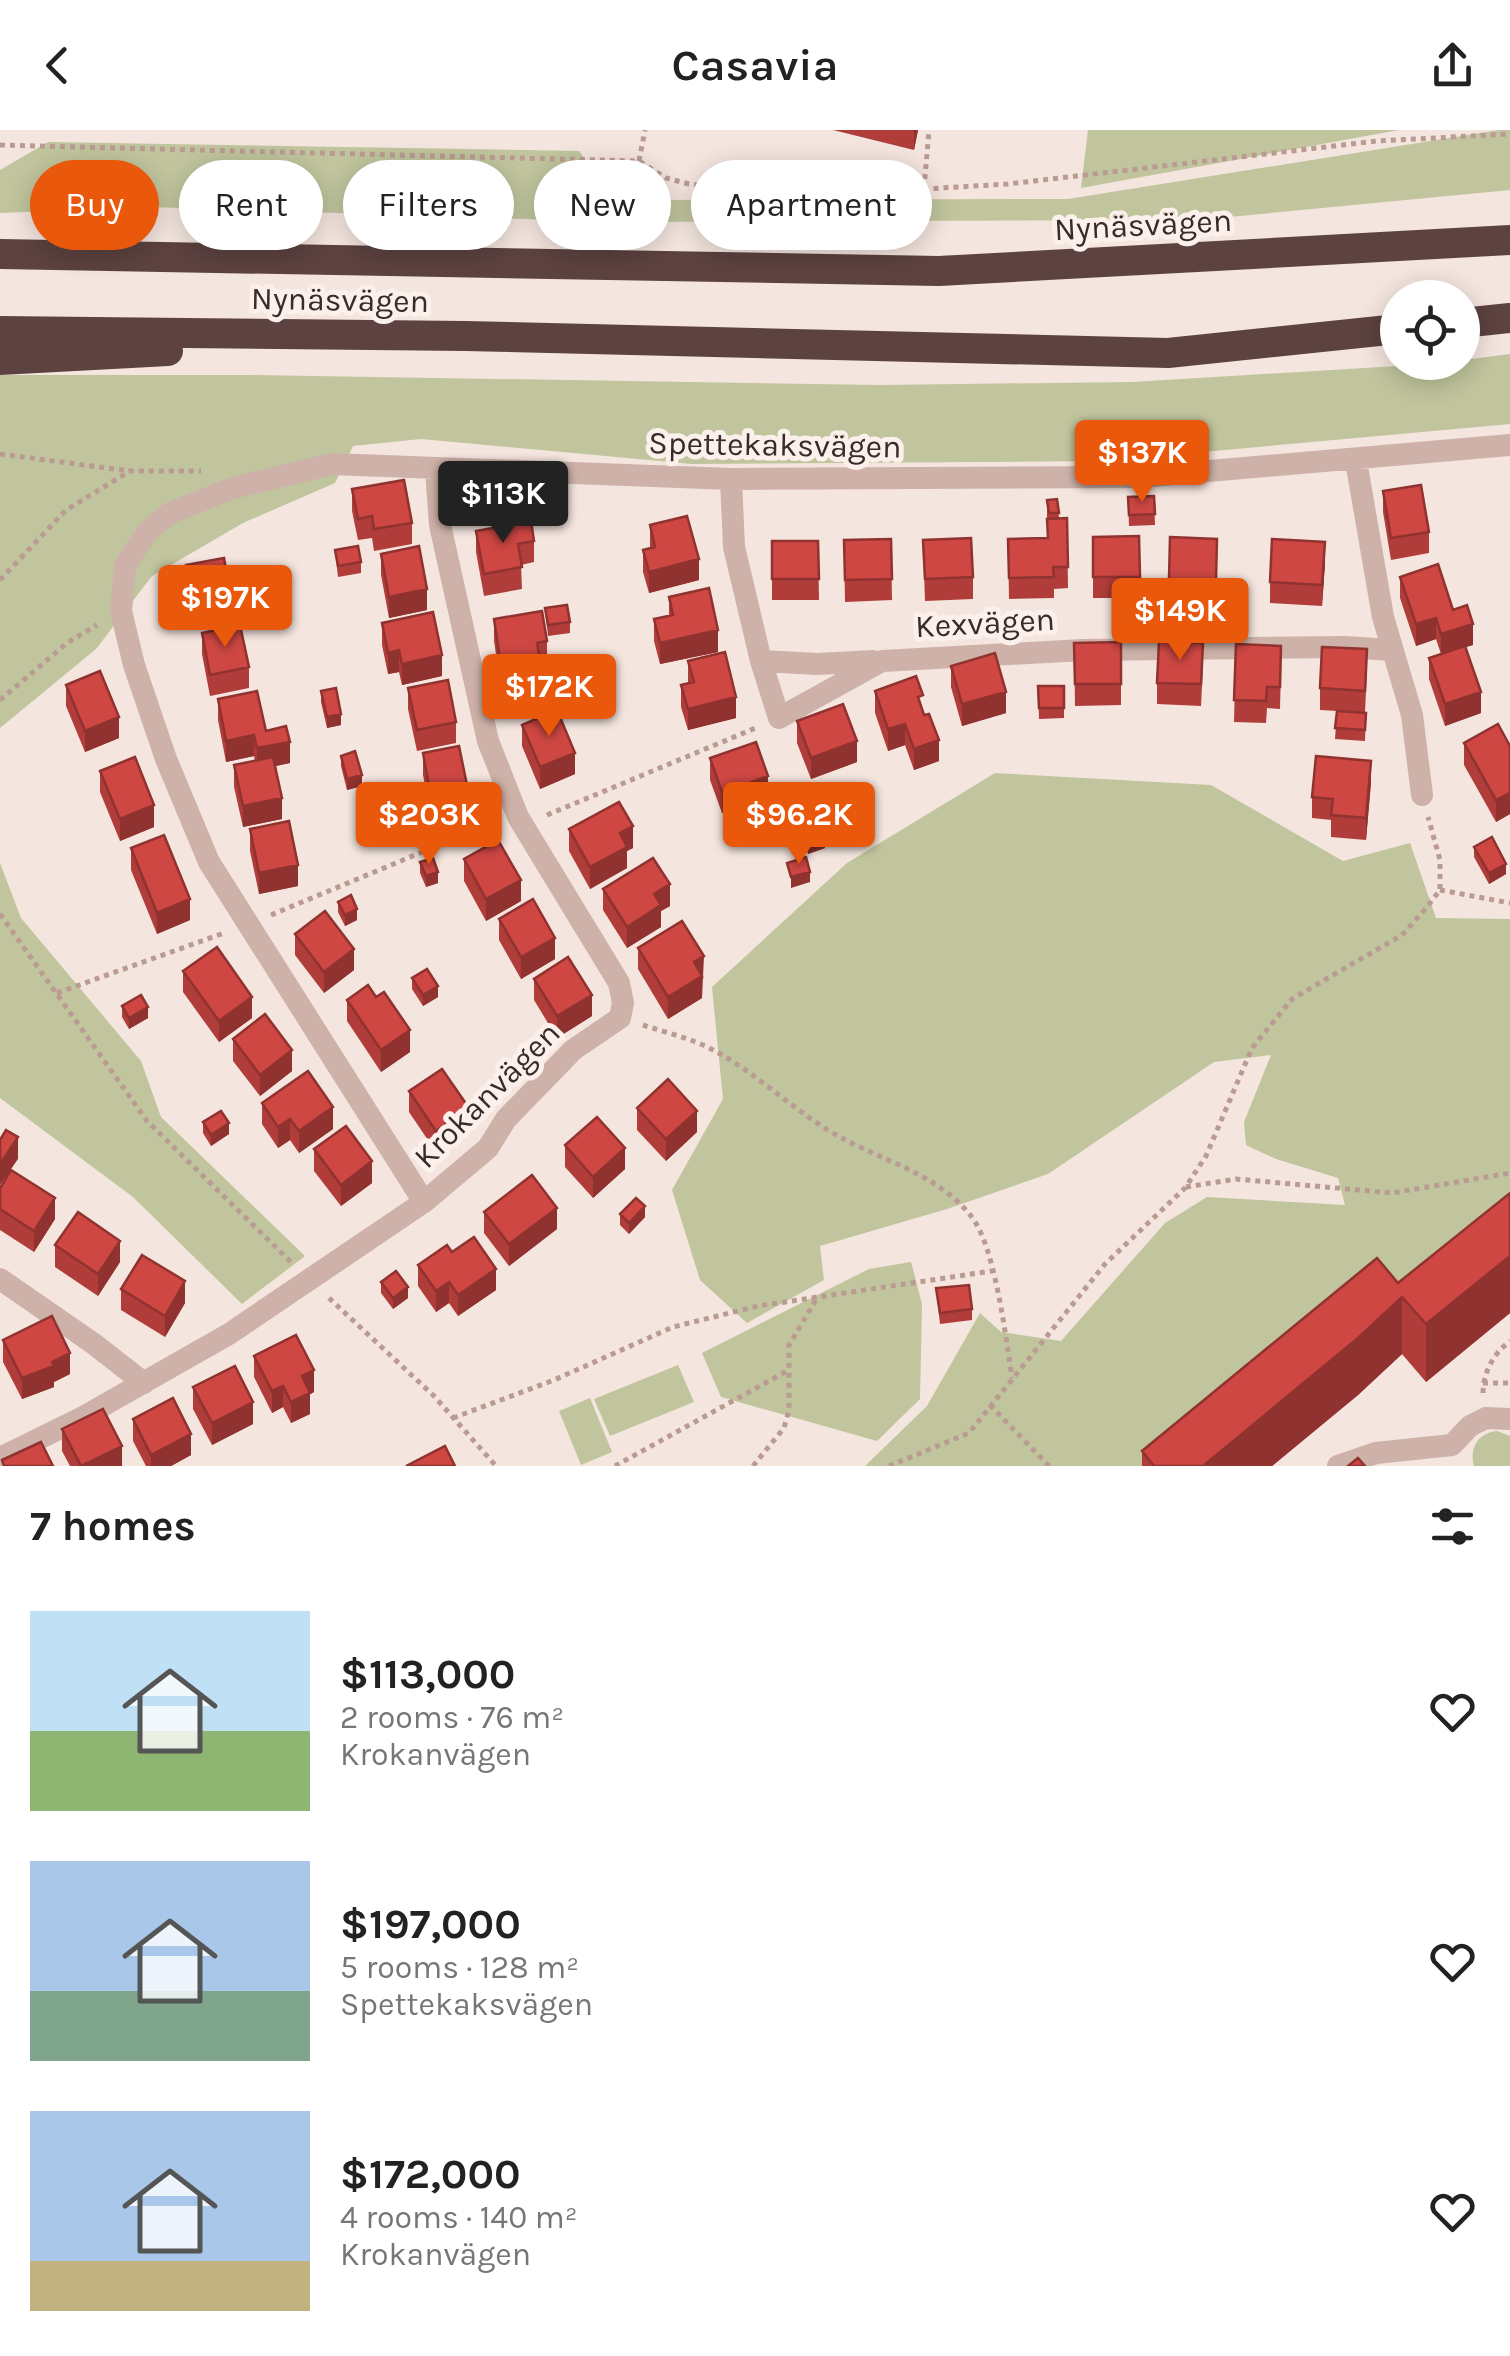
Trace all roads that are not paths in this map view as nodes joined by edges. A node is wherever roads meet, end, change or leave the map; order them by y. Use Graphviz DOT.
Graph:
graph roads {
  1 [pos="1510,240"];
  2 [pos="0,244"];
  3 [pos="0,254"];
  4 [pos="234,258"];
  5 [pos="1510,318"];
  6 [pos="1480,321"];
  7 [pos="0,331"];
  8 [pos="1380,332"];
  9 [pos="466,336"];
  10 [pos="0,360"];
  11 [pos="1510,446"];
  12 [pos="1356,461"];
  13 [pos="436,470"];
  14 [pos="731,478"];
  15 [pos="1392,650"];
  16 [pos="761,661"];
  17 [pos="882,661"];
  18 [pos="1422,795"];
  19 [pos="424,1202"];
  20 [pos="0,1279"];
  21 [pos="144,1384"];
  22 [pos="1510,1419"];
  23 [pos="1455,1455"];
  24 [pos="0,1458"];
  25 [pos="1338,1466"];
  1 -- 4 [label="highway, Nynäsvägen"];
  2 -- 4 [label="highway"];
  3 -- 4 [label="highway, Nynäsvägen"];
  5 -- 6 [label="highway"];
  7 -- 9 [label="highway, Nynäsvägen"];
  8 -- 9 [label="highway, Nynäsvägen"];
  9 -- 10 [label="highway"];
  11 -- 12 [label="street, Spettekaksvägen"];
  12 -- 14 [label="street, Spettekaksvägen"];
  12 -- 15 [label="street"];
  13 -- 14 [label="street, Spettekaksvägen"];
  13 -- 19 [label="street, Krokanvägen"];
  13 -- 19 [label="street, Spettekaksvägen"];
  14 -- 16 [label="street"];
  15 -- 17 [label="street, Kexvägen"];
  15 -- 18 [label="street"];
  16 -- 17 [label="street, Kexvägen"];
  16 -- 17 [label="street, Kexvägen"];
  19 -- 21 [label="street, Krokanvägen"];
  20 -- 21 [label="street"];
  21 -- 24 [label="street, Krokanvägen"];
  22 -- 23 [label="street"];
  23 -- 25 [label="street"];
}
